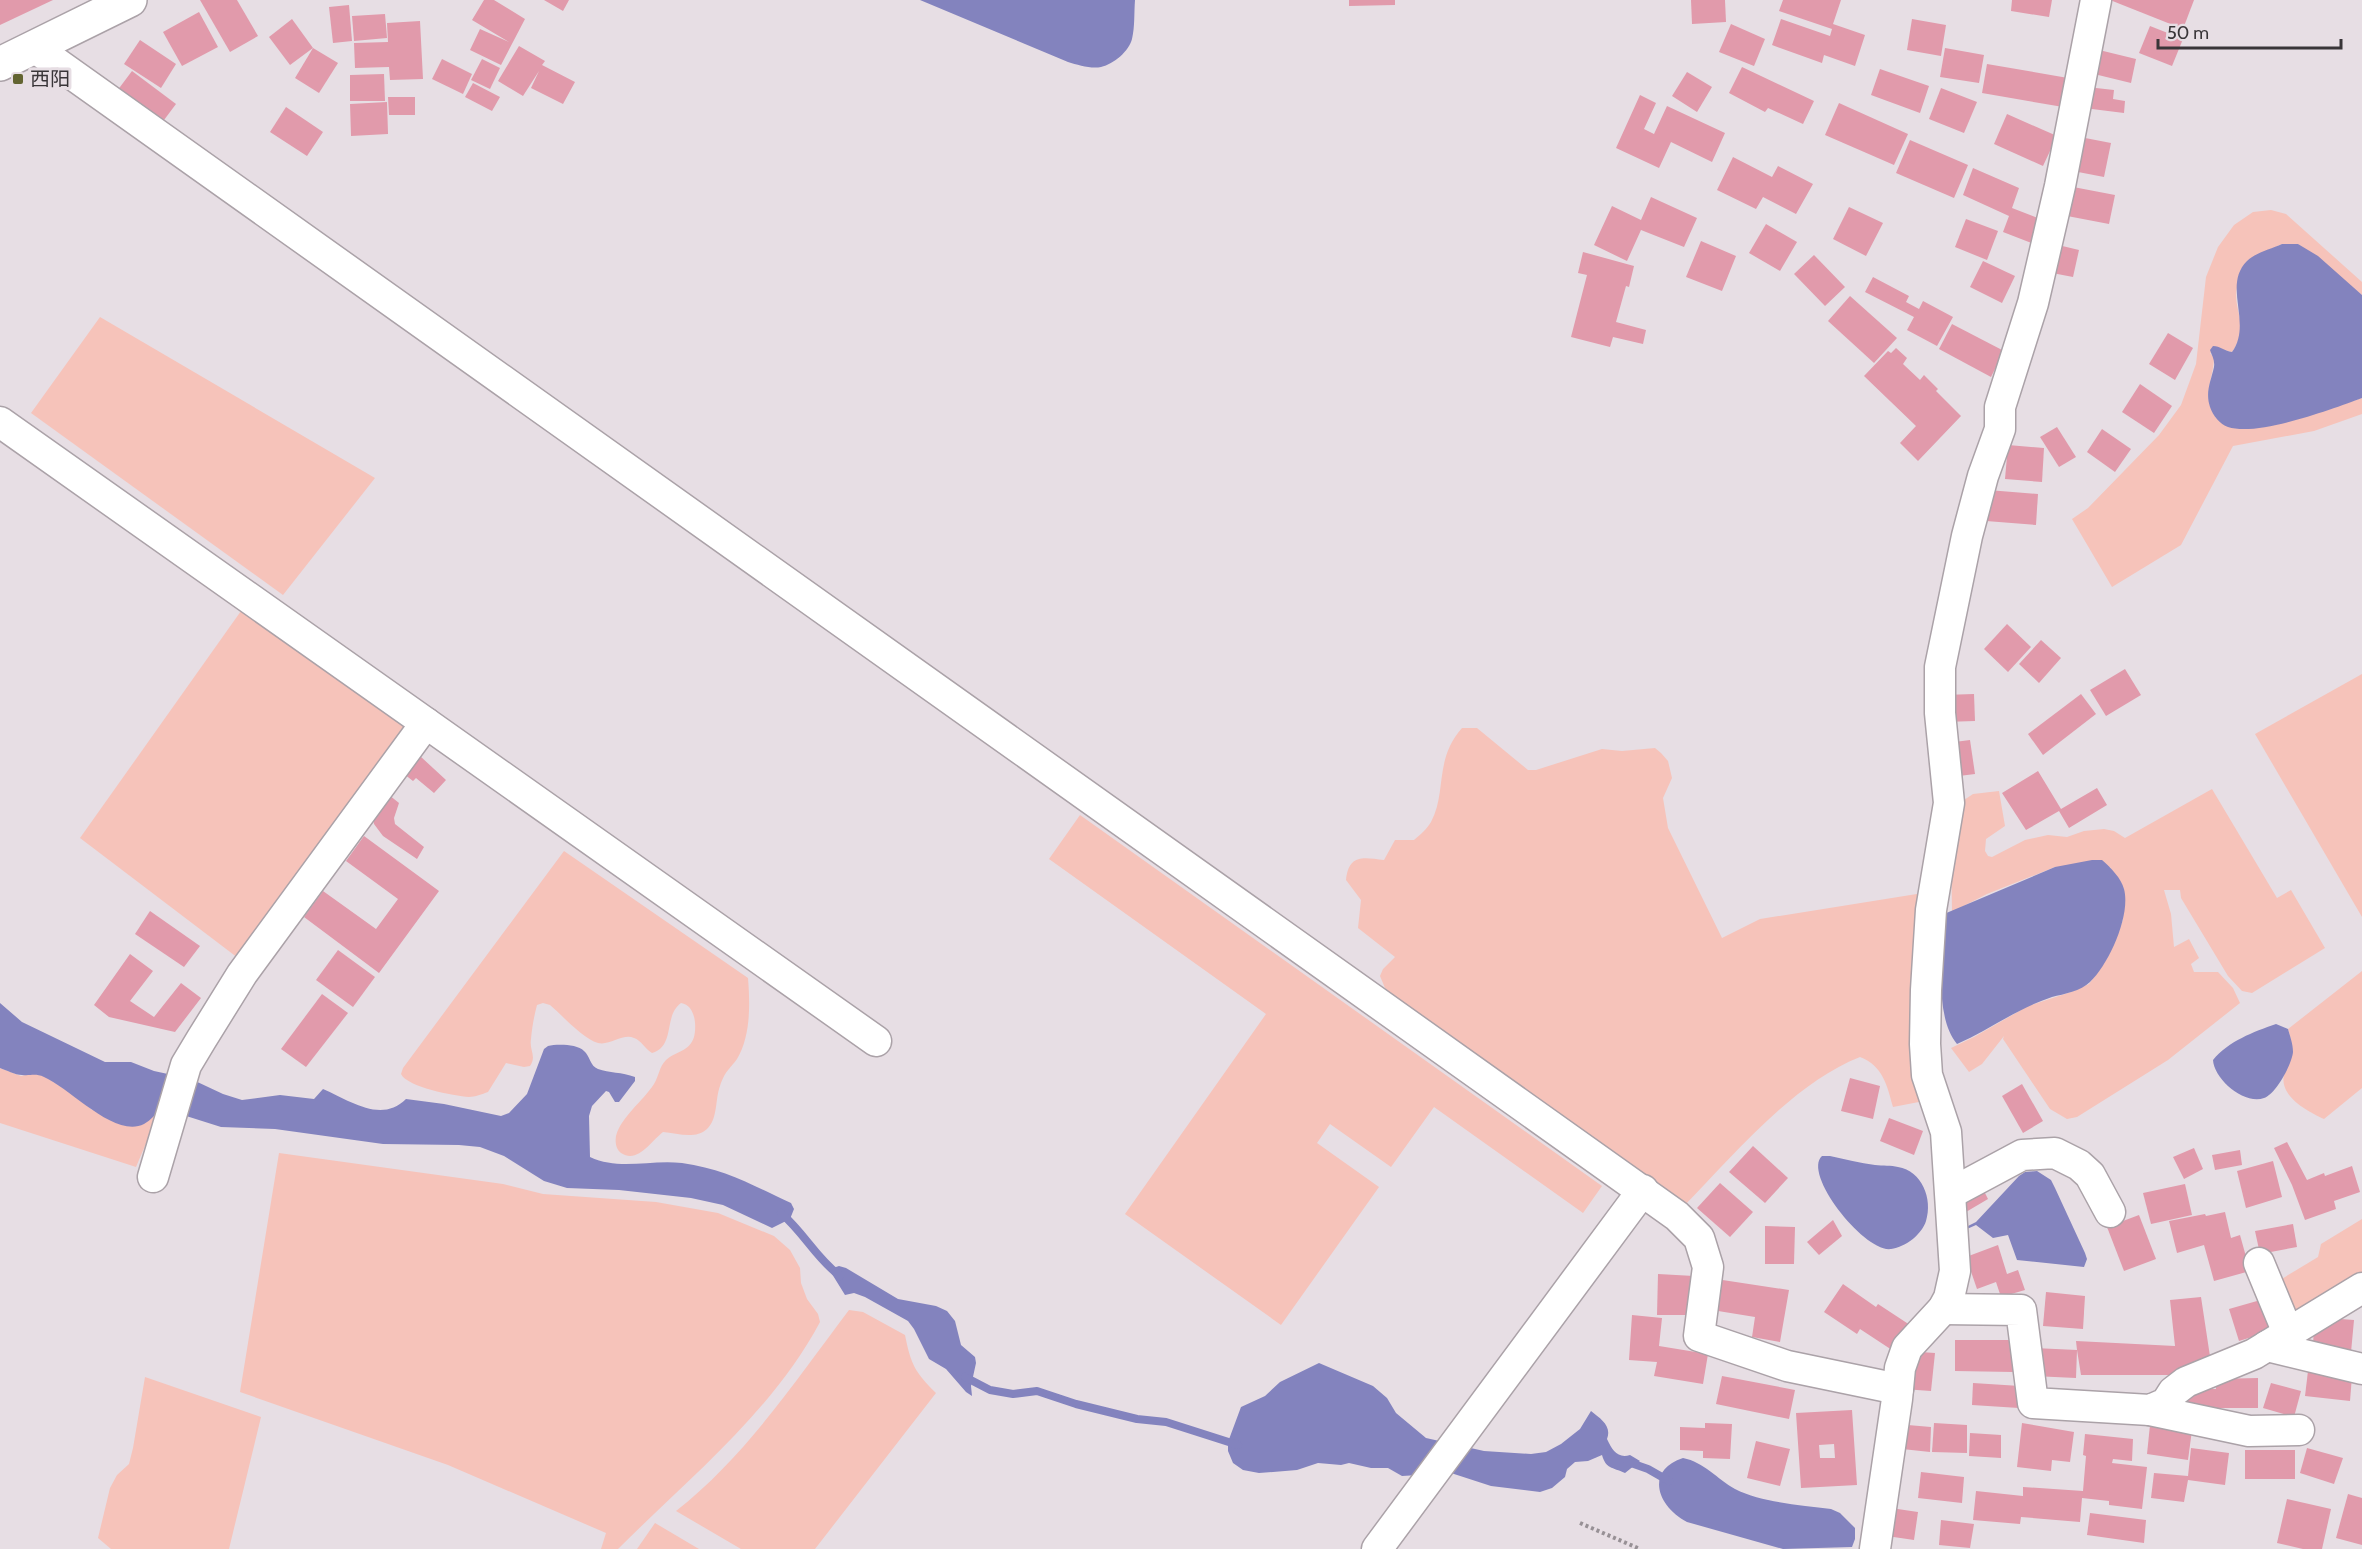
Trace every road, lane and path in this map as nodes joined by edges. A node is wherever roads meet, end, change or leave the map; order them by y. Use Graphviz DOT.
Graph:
graph roads {
  1 [pos="130,0"];
  2 [pos="2096,0"];
  3 [pos="34,47"];
  4 [pos="0,64"];
  5 [pos="0,422"];
  6 [pos="426,723"];
  7 [pos="876,1041"];
  8 [pos="153,1177"];
  9 [pos="1643,1190"];
  10 [pos="1951,1193"];
  11 [pos="2110,1212"];
  12 [pos="2259,1263"];
  13 [pos="2362,1288"];
  14 [pos="1943,1309"];
  15 [pos="2278,1340"];
  16 [pos="2362,1369"];
  17 [pos="1898,1389"];
  18 [pos="2150,1410"];
  19 [pos="2299,1430"];
  20 [pos="1580,1523"];
  21 [pos="1377,1549"];
  22 [pos="1640,1549"];
  23 [pos="1875,1549"];
  1 -- 3 [label="main road"];
  2 -- 10 [label="street"];
  3 -- 4 [label="main road"];
  3 -- 9 [label="street"];
  5 -- 6 [label="street"];
  6 -- 7 [label="street"];
  6 -- 8 [label="street"];
  9 -- 17 [label="street"];
  9 -- 21 [label="street"];
  10 -- 11 [label="street"];
  10 -- 14 [label="street"];
  12 -- 15 [label="street"];
  13 -- 15 [label="street"];
  14 -- 17 [label="street"];
  14 -- 18 [label="street"];
  15 -- 16 [label="street"];
  15 -- 18 [label="street"];
  17 -- 23 [label="street"];
  18 -- 19 [label="street"];
  20 -- 22 [label="path"];
}
